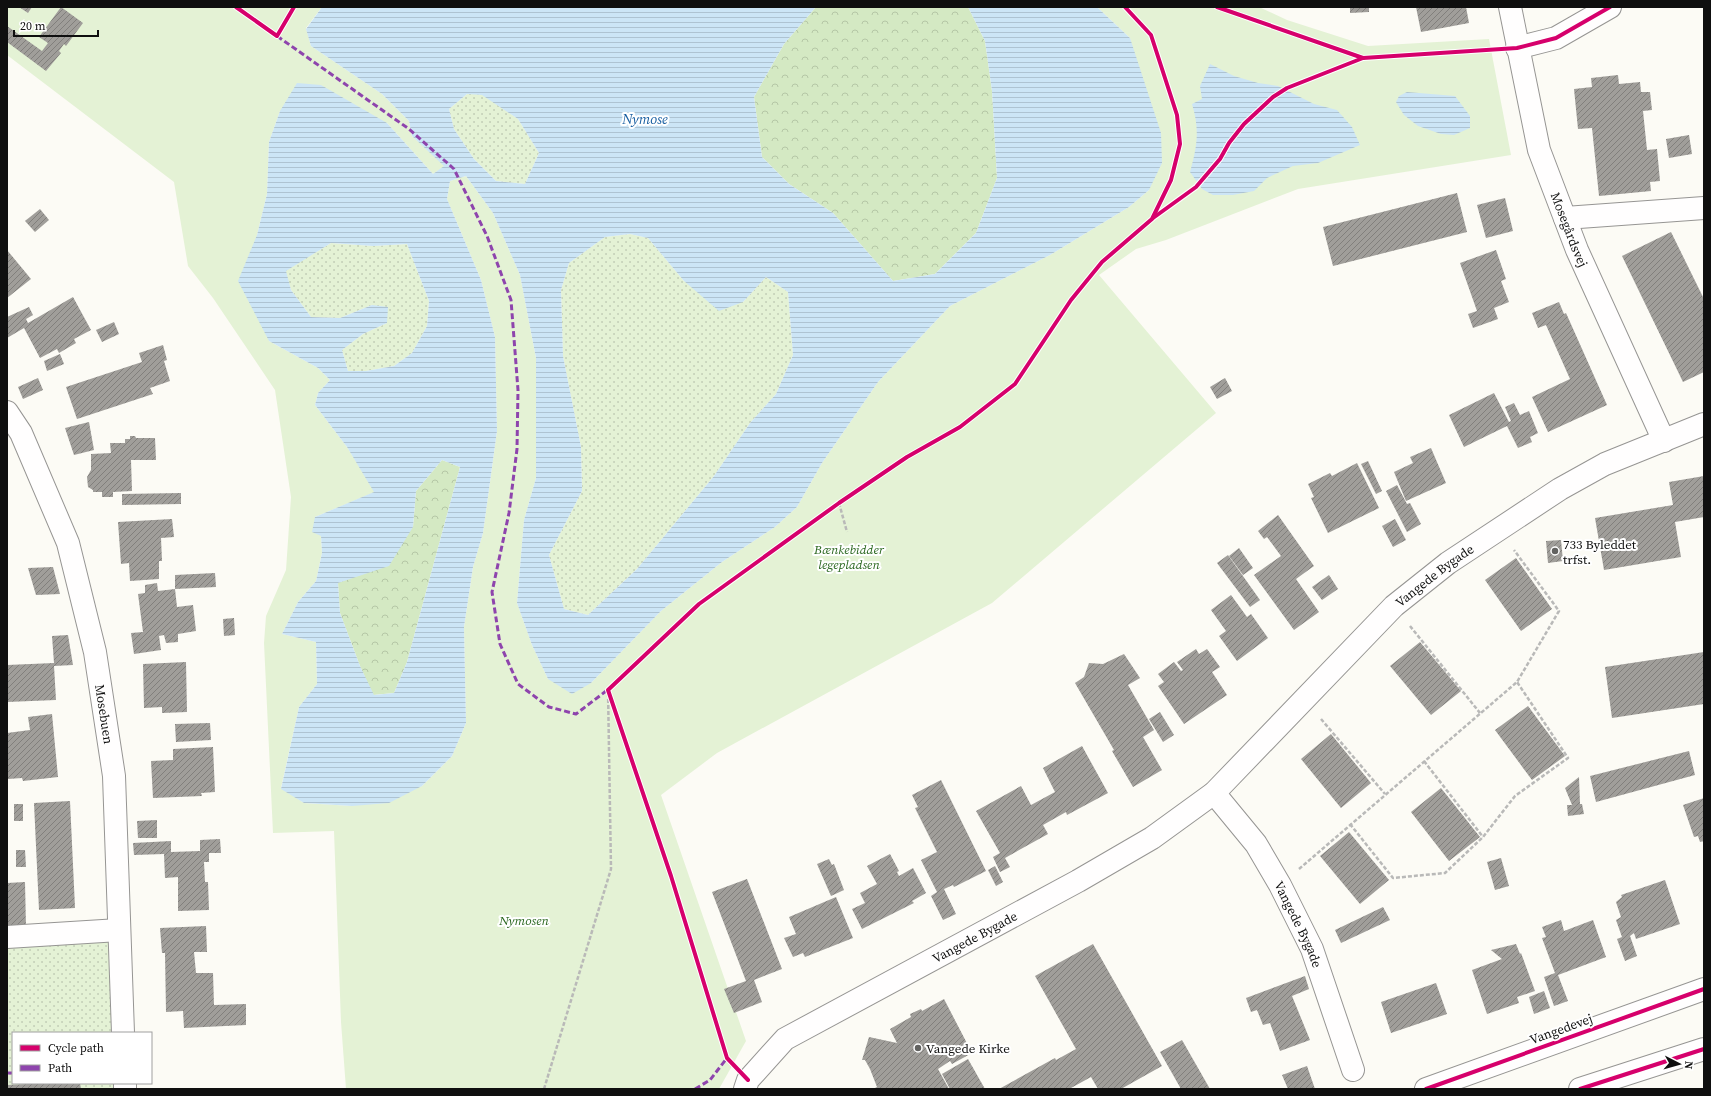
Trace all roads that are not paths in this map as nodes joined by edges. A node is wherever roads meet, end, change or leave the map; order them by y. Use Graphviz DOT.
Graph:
graph roads {
  1 [pos="1510,7"];
  2 [pos="1610,7"];
  3 [pos="1517,48"];
  4 [pos="1704,208"];
  5 [pos="1565,218"];
  6 [pos="7,412"];
  7 [pos="1704,424"];
  8 [pos="1664,441"];
  9 [pos="1214,793"];
  10 [pos="119,930"];
  11 [pos="7,937"];
  12 [pos="1704,989"];
  13 [pos="123,1032"];
  14 [pos="1704,1049"];
  15 [pos="1353,1070"];
  16 [pos="745,1089"];
  17 [pos="1426,1089"];
  18 [pos="1580,1089"];
  1 -- 3 [label="street, Mosegårdsvej"];
  2 -- 3 [label="street"];
  3 -- 5 [label="street, Mosegårdsvej"];
  4 -- 5 [label="street"];
  5 -- 8 [label="street, Mosegårdsvej"];
  6 -- 10 [label="street, Mosebuen"];
  7 -- 8 [label="street, Vangede Bygade"];
  8 -- 9 [label="street, Vangede Bygade"];
  9 -- 15 [label="street, Vangede Bygade"];
  9 -- 16 [label="street, Vangede Bygade"];
  10 -- 11 [label="street"];
  10 -- 13 [label="street, Mosebuen"];
  12 -- 17 [label="street, Vangedevej"];
  14 -- 18 [label="street"];
}
